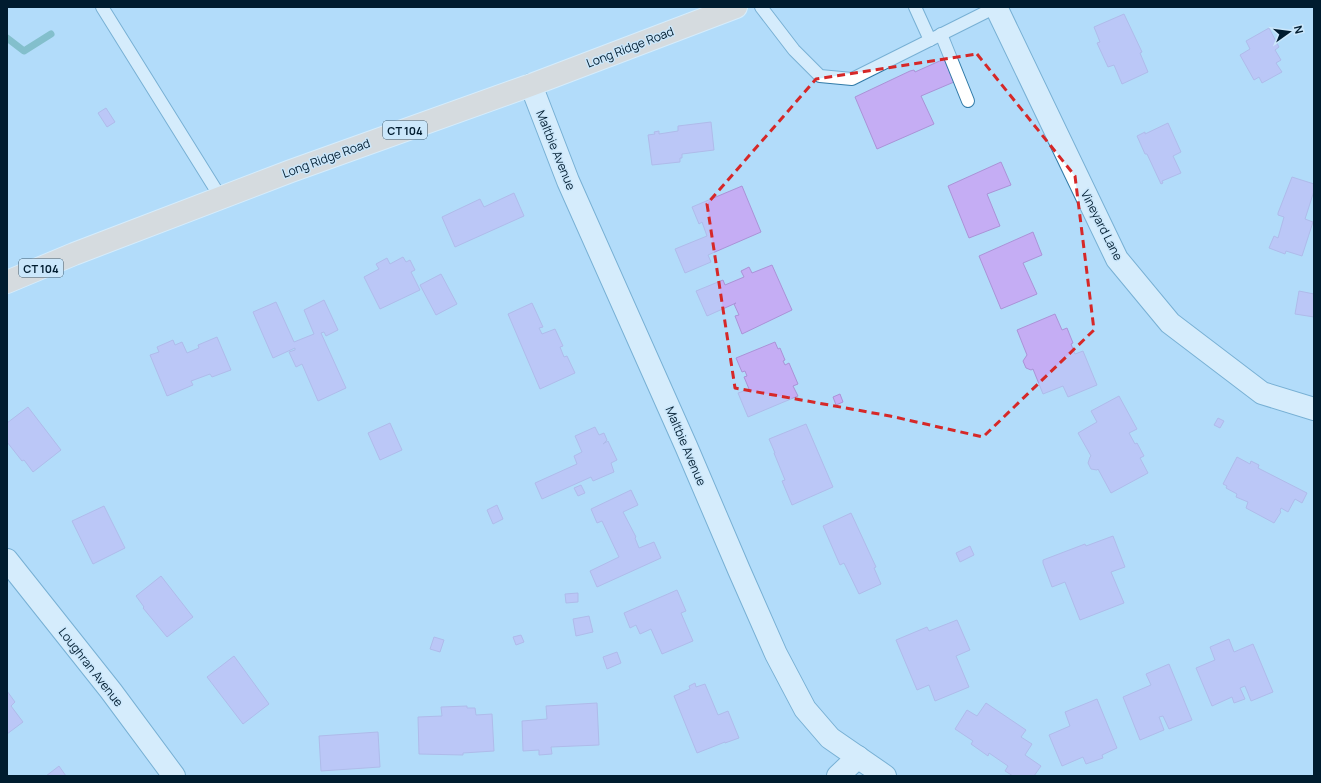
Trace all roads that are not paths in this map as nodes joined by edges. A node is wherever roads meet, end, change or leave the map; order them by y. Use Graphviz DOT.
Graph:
graph roads {
  1 [pos="102,7"];
  2 [pos="736,7"];
  3 [pos="761,7"];
  4 [pos="915,7"];
  5 [pos="996,7"];
  6 [pos="941,34"];
  7 [pos="930,40"];
  8 [pos="531,85"];
  9 [pos="968,101"];
  10 [pos="221,198"];
  11 [pos="7,282"];
  12 [pos="1314,409"];
  13 [pos="7,560"];
  14 [pos="858,757"];
  15 [pos="174,776"];
  16 [pos="838,776"];
  17 [pos="885,776"];
  1 -- 10 [label="lane"];
  2 -- 8 [label="main road, Long Ridge Road / CT 104"];
  3 -- 7 [label="lane"];
  4 -- 7 [label="lane"];
  5 -- 6 [label="lane"];
  5 -- 12 [label="street, Vineyard Lane"];
  6 -- 7 [label="lane"];
  6 -- 9 [label="lane"];
  8 -- 10 [label="main road, Long Ridge Road / CT 104"];
  8 -- 14 [label="street, Maltbie Avenue"];
  10 -- 11 [label="main road, Long Ridge Road / CT 104"];
  13 -- 15 [label="street, Loughran Avenue"];
  14 -- 16 [label="street"];
  14 -- 17 [label="street, Maltbie Avenue"];
}
